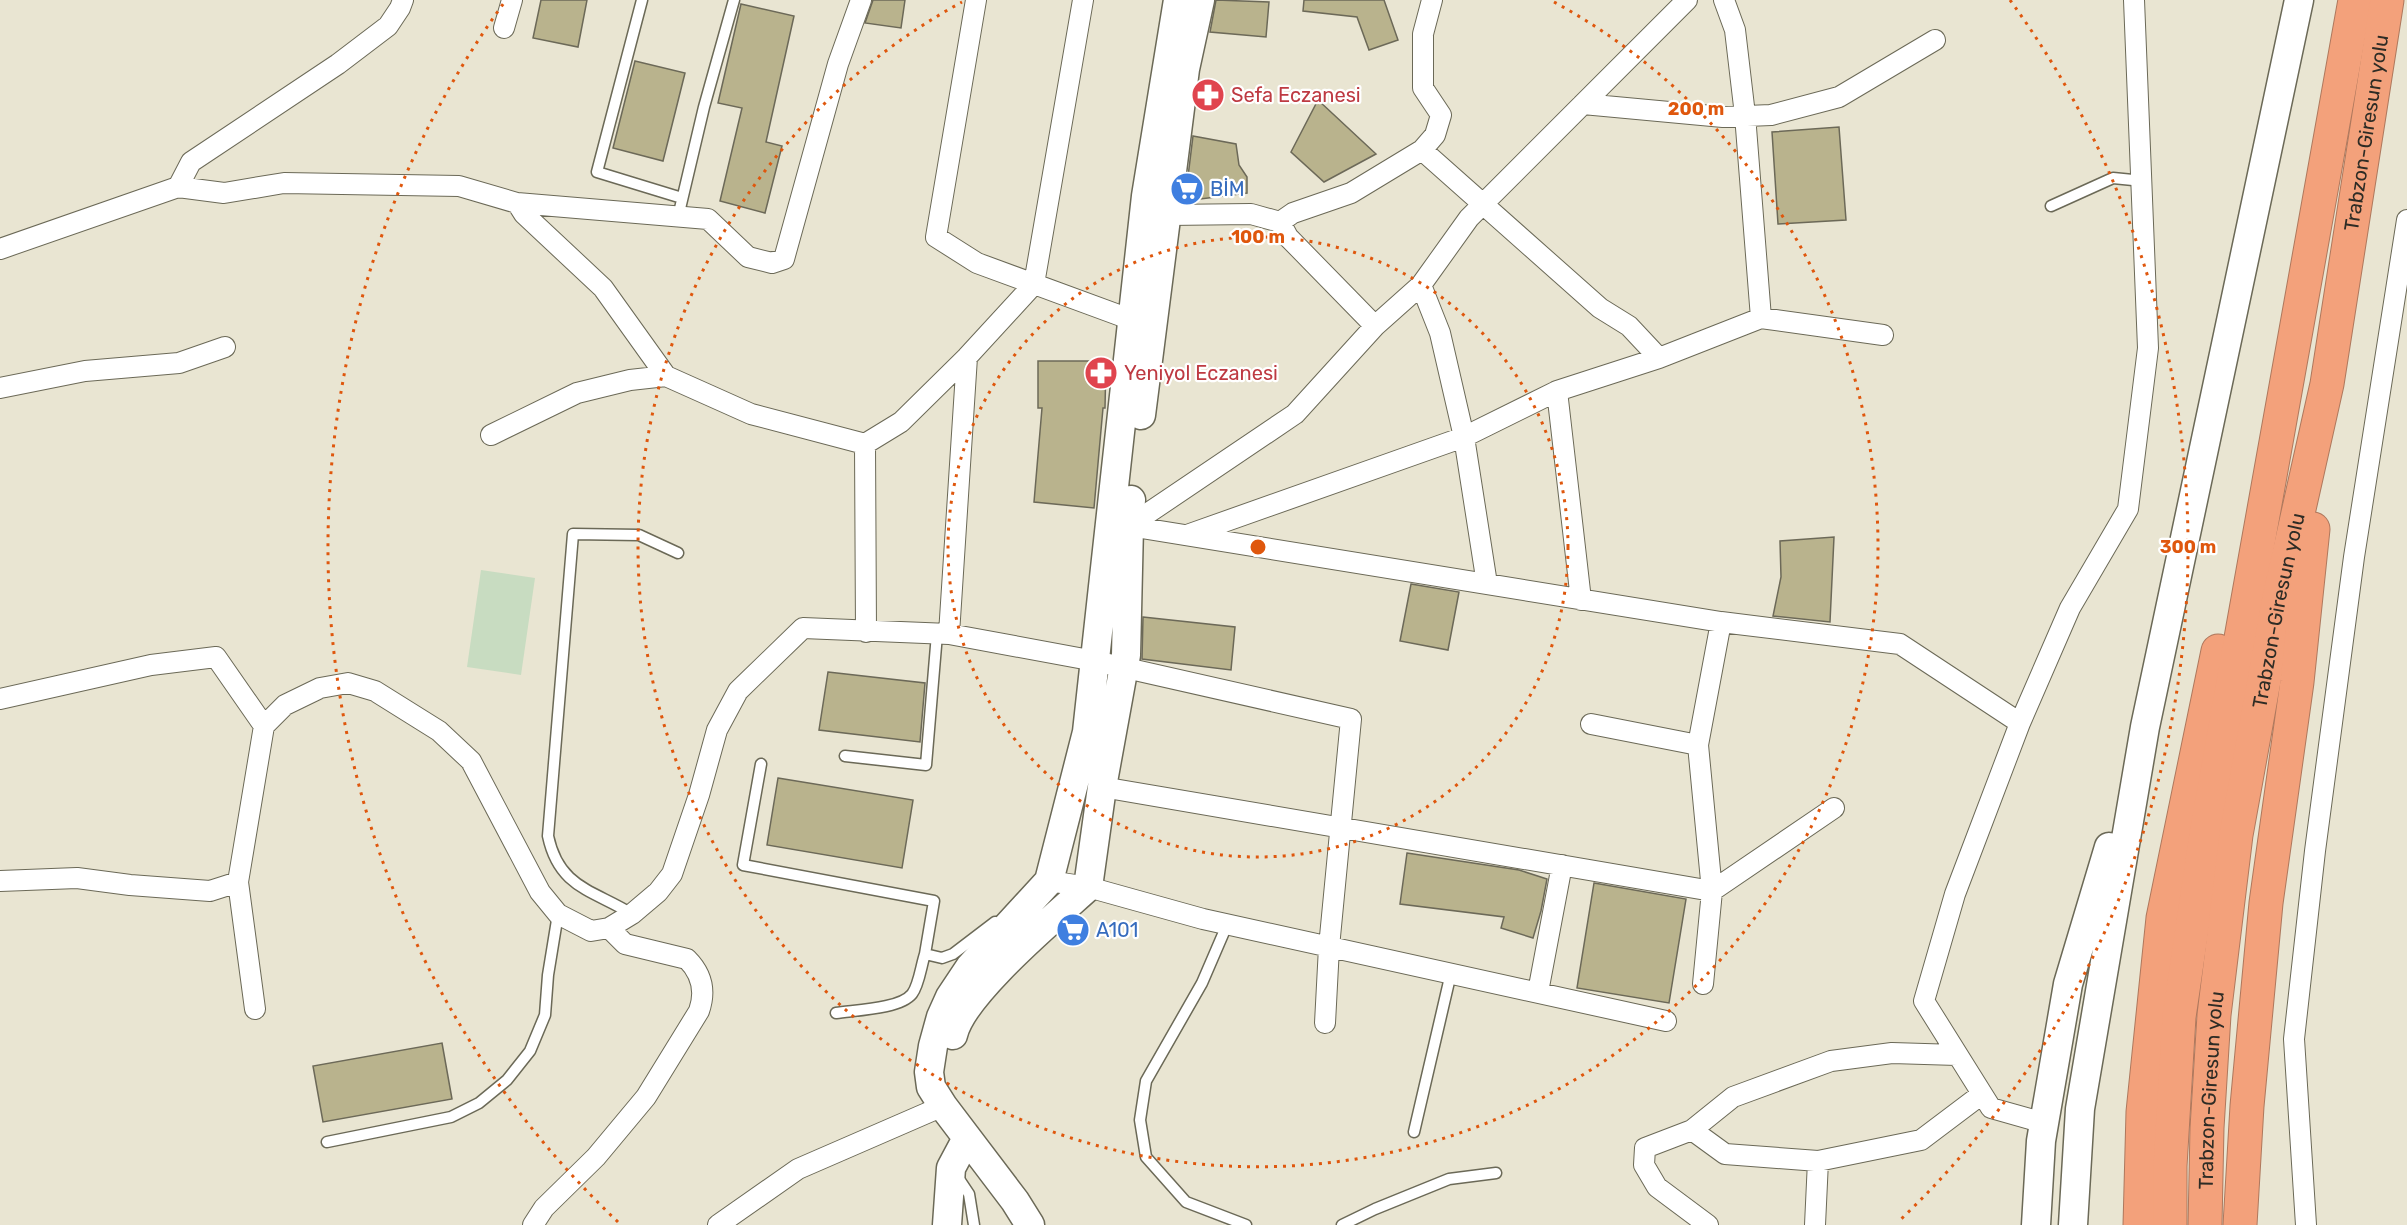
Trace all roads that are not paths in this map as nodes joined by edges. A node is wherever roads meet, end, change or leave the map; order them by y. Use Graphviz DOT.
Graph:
graph roads {
  1 [pos="403,0"];
  2 [pos="512,0"];
  3 [pos="642,0"];
  4 [pos="734,0"];
  5 [pos="861,0"];
  6 [pos="976,0"];
  7 [pos="1083,0"];
  8 [pos="1178,0"];
  9 [pos="1200,0"];
  10 [pos="1432,0"];
  11 [pos="1687,0"];
  12 [pos="1724,0"];
  13 [pos="2134,0"];
  14 [pos="2299,0"];
  15 [pos="2355,0"];
  16 [pos="2387,0"];
  17 [pos="504,28"];
  18 [pos="1935,40"];
  19 [pos="1583,104"];
  20 [pos="1745,115"];
  21 [pos="1422,150"];
  22 [pos="2143,181"];
  23 [pos="178,187"];
  24 [pos="517,203"];
  25 [pos="1484,203"];
  26 [pos="2051,206"];
  27 [pos="680,207"];
  28 [pos="1168,215"];
  29 [pos="2407,220"];
  30 [pos="1280,222"];
  31 [pos="0,249"];
  32 [pos="1034,284"];
  33 [pos="1421,285"];
  34 [pos="1761,318"];
  35 [pos="1143,324"];
  36 [pos="1375,326"];
  37 [pos="1883,335"];
  38 [pos="225,347"];
  39 [pos="968,357"];
  40 [pos="1659,358"];
  41 [pos="2289,370"];
  42 [pos="666,376"];
  43 [pos="2327,384"];
  44 [pos="0,388"];
  45 [pos="1557,391"];
  46 [pos="491,435"];
  47 [pos="1464,437"];
  48 [pos="865,444"];
  49 [pos="1129,526"];
  50 [pos="1184,536"];
  51 [pos="678,553"];
  52 [pos="1487,584"];
  53 [pos="1581,600"];
  54 [pos="1720,622"];
  55 [pos="866,632"];
  56 [pos="943,634"];
  57 [pos="1095,661"];
  58 [pos="1124,667"];
  59 [pos="0,699"];
  60 [pos="2020,723"];
  61 [pos="1591,724"];
  62 [pos="264,726"];
  63 [pos="2145,727"];
  64 [pos="1698,745"];
  65 [pos="845,756"];
  66 [pos="761,764"];
  67 [pos="1102,787"];
  68 [pos="1834,808"];
  69 [pos="1341,828"];
  70 [pos="2221,834"];
  71 [pos="1562,866"];
  72 [pos="0,881"];
  73 [pos="1049,881"];
  74 [pos="238,882"];
  75 [pos="1088,887"];
  76 [pos="1712,891"];
  77 [pos="558,914"];
  78 [pos="632,914"];
  79 [pos="1227,925"];
  80 [pos="609,928"];
  81 [pos="1329,947"];
  82 [pos="925,954"];
  83 [pos="1451,973"];
  84 [pos="1703,984"];
  85 [pos="1538,992"];
  86 [pos="255,1009"];
  87 [pos="836,1013"];
  88 [pos="1666,1021"];
  89 [pos="1325,1023"];
  90 [pos="1957,1055"];
  91 [pos="1982,1094"];
  92 [pos="942,1104"];
  93 [pos="2044,1123"];
  94 [pos="1692,1130"];
  95 [pos="1414,1132"];
  96 [pos="967,1138"];
  97 [pos="327,1142"];
  98 [pos="1818,1161"];
  99 [pos="951,1168"];
  100 [pos="1496,1173"];
  101 [pos="533,1225"];
  102 [pos="718,1225"];
  103 [pos="947,1225"];
  104 [pos="974,1225"];
  105 [pos="1030,1225"];
  106 [pos="1246,1225"];
  107 [pos="1342,1225"];
  108 [pos="1708,1225"];
  109 [pos="1815,1225"];
  110 [pos="2036,1225"];
  111 [pos="2073,1225"];
  112 [pos="2140,1225"];
  113 [pos="2170,1225"];
  114 [pos="2205,1225"];
  115 [pos="2240,1225"];
  116 [pos="2306,1225"];
  1 -- 23 [label="street"];
  2 -- 17 [label="street"];
  3 -- 27 [label="lane"];
  4 -- 27 [label="lane"];
  5 -- 27 [label="street"];
  6 -- 32 [label="street"];
  7 -- 32 [label="street"];
  8 -- 35 [label="street"];
  9 -- 28 [label="street"];
  10 -- 21 [label="street"];
  11 -- 19 [label="street"];
  12 -- 20 [label="street"];
  13 -- 22 [label="street"];
  14 -- 63 [label="street"];
  15 -- 41 [label="highway, Trabzon-Giresun yolu"];
  16 -- 43 [label="highway, Trabzon-Giresun yolu"];
  18 -- 20 [label="street"];
  19 -- 20 [label="street"];
  19 -- 25 [label="street"];
  20 -- 34 [label="street"];
  21 -- 25 [label="street"];
  21 -- 30 [label="street"];
  22 -- 26 [label="lane"];
  22 -- 60 [label="street"];
  23 -- 24 [label="street"];
  23 -- 31 [label="street"];
  24 -- 27 [label="street"];
  24 -- 42 [label="street"];
  25 -- 33 [label="street"];
  25 -- 40 [label="street"];
  28 -- 30 [label="street"];
  28 -- 35 [label="street"];
  29 -- 116 [label="street"];
  30 -- 36 [label="street"];
  32 -- 35 [label="street"];
  32 -- 39 [label="street"];
  33 -- 36 [label="street"];
  33 -- 47 [label="street"];
  34 -- 37 [label="street"];
  34 -- 40 [label="street"];
  35 -- 49 [label="street"];
  35 -- 57 [label="street"];
  36 -- 49 [label="street"];
  38 -- 44 [label="street"];
  39 -- 48 [label="street"];
  39 -- 56 [label="street"];
  40 -- 45 [label="street"];
  41 -- 70 [label="highway, Trabzon-Giresun yolu"];
  41 -- 112 [label="highway"];
  42 -- 46 [label="street"];
  42 -- 48 [label="street"];
  43 -- 70 [label="highway, Trabzon-Giresun yolu"];
  43 -- 115 [label="highway"];
  45 -- 47 [label="street"];
  45 -- 53 [label="street"];
  47 -- 50 [label="street"];
  47 -- 52 [label="street"];
  48 -- 55 [label="street"];
  49 -- 50 [label="street"];
  49 -- 58 [label="street"];
  50 -- 52 [label="street"];
  51 -- 78 [label="lane"];
  52 -- 53 [label="street"];
  53 -- 54 [label="street"];
  54 -- 60 [label="street"];
  54 -- 64 [label="street"];
  55 -- 56 [label="street"];
  55 -- 78 [label="street"];
  56 -- 57 [label="street"];
  56 -- 65 [label="lane"];
  57 -- 58 [label="street"];
  57 -- 73 [label="street"];
  58 -- 67 [label="street"];
  58 -- 69 [label="street"];
  59 -- 62 [label="street"];
  60 -- 90 [label="street"];
  61 -- 64 [label="street"];
  62 -- 74 [label="street"];
  62 -- 77 [label="street"];
  63 -- 93 [label="street"];
  63 -- 111 [label="street"];
  64 -- 76 [label="street"];
  66 -- 82 [label="lane"];
  67 -- 69 [label="street"];
  67 -- 75 [label="street"];
  68 -- 76 [label="street"];
  69 -- 71 [label="street"];
  69 -- 81 [label="street"];
  70 -- 113 [label="highway, Trabzon-Giresun yolu"];
  70 -- 114 [label="highway, Trabzon-Giresun yolu"];
  71 -- 76 [label="street"];
  71 -- 85 [label="street"];
  72 -- 74 [label="street"];
  73 -- 75 [label="street"];
  73 -- 82 [label="lane"];
  73 -- 92 [label="street"];
  74 -- 86 [label="street"];
  75 -- 79 [label="street"];
  75 -- 92 [label="street"];
  76 -- 84 [label="street"];
  77 -- 80 [label="street"];
  77 -- 97 [label="lane"];
  78 -- 80 [label="street"];
  79 -- 81 [label="street"];
  79 -- 106 [label="lane"];
  80 -- 101 [label="street"];
  81 -- 83 [label="street"];
  81 -- 89 [label="street"];
  82 -- 87 [label="lane"];
  83 -- 85 [label="street"];
  83 -- 95 [label="lane"];
  85 -- 88 [label="street"];
  90 -- 91 [label="street"];
  90 -- 94 [label="street"];
  91 -- 93 [label="street"];
  91 -- 98 [label="street"];
  92 -- 96 [label="street"];
  92 -- 102 [label="street"];
  93 -- 110 [label="street"];
  94 -- 98 [label="street"];
  94 -- 108 [label="street"];
  96 -- 99 [label="street"];
  96 -- 105 [label="street"];
  98 -- 109 [label="street"];
  99 -- 103 [label="street"];
  99 -- 104 [label="lane"];
  100 -- 107 [label="lane"];
}
